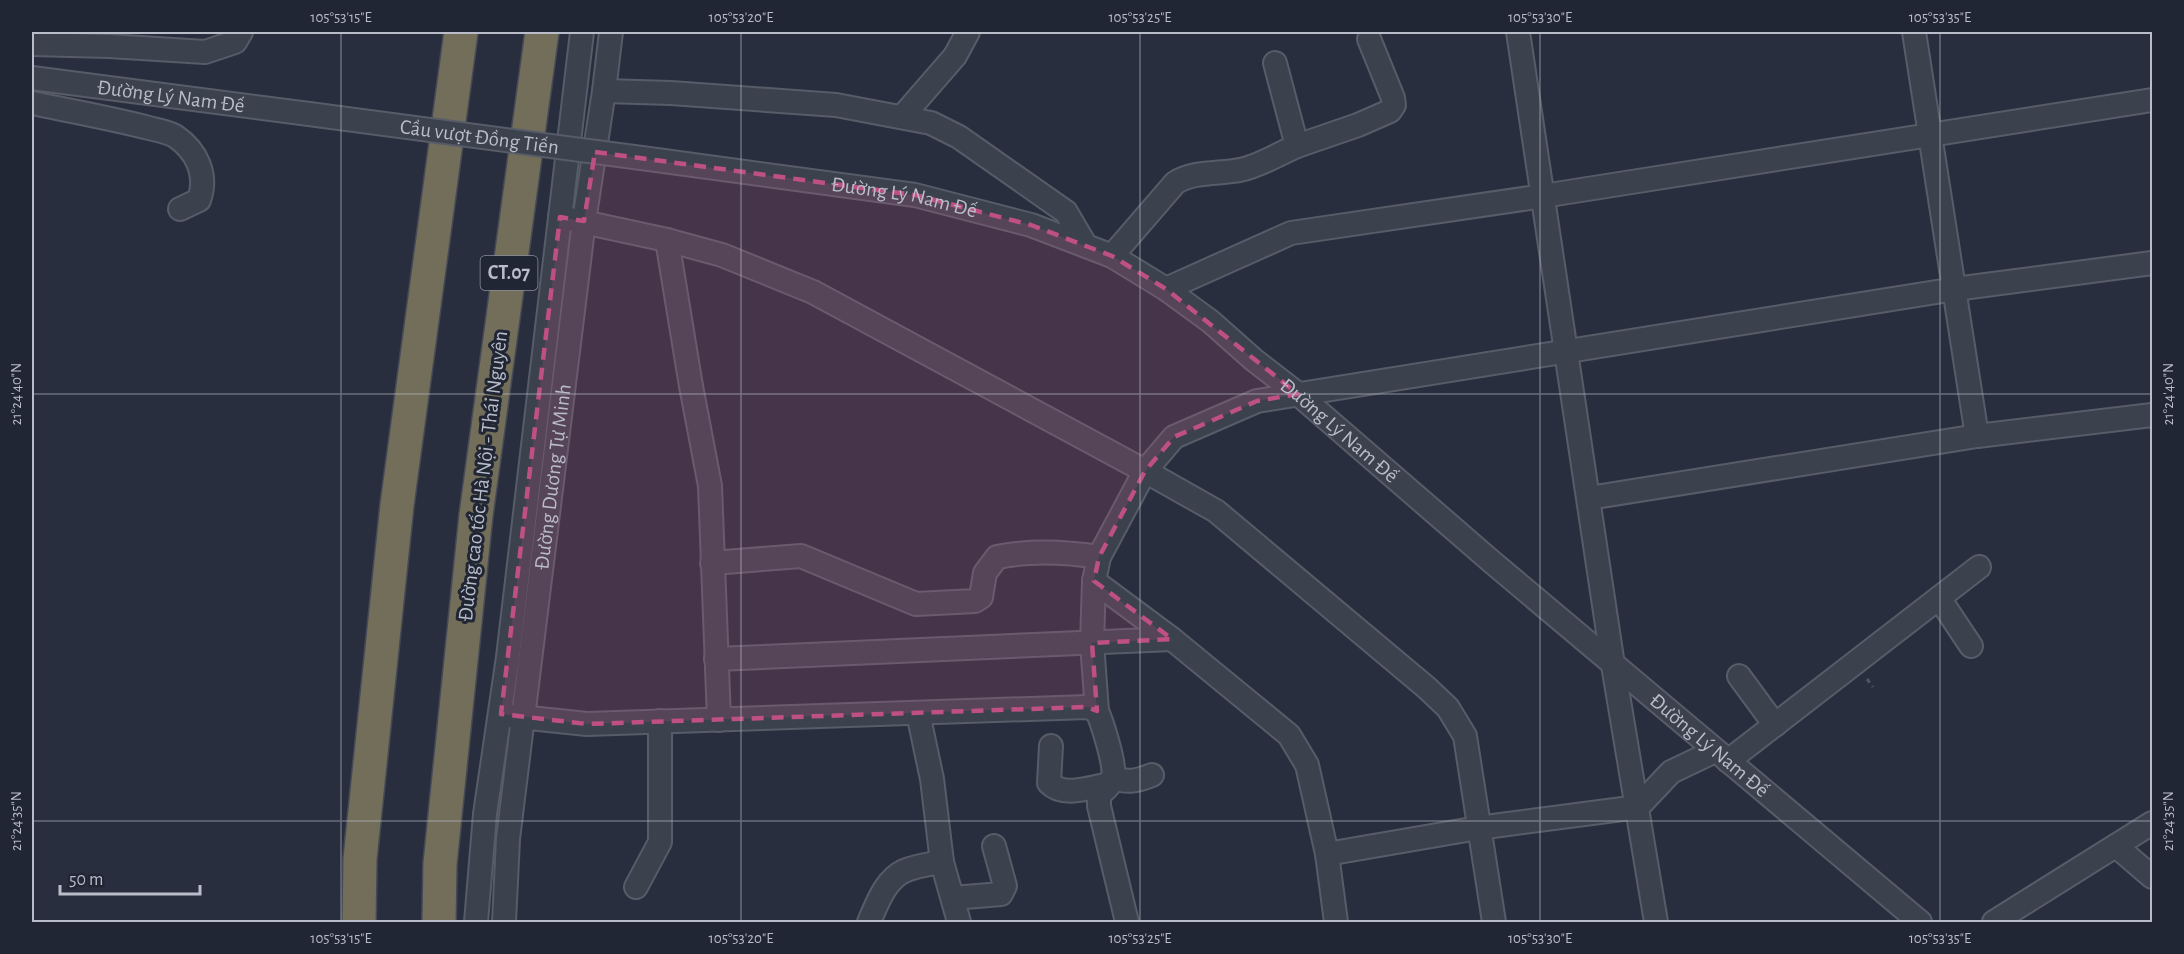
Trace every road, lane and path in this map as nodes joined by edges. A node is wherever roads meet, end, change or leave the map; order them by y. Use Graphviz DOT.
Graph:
graph roads {
  1 [pos="242,32"];
  2 [pos="461,32"];
  3 [pos="542,32"];
  4 [pos="582,32"];
  5 [pos="611,32"];
  6 [pos="968,32"];
  7 [pos="1518,32"];
  8 [pos="1914,32"];
  9 [pos="61,38"];
  10 [pos="107,39"];
  11 [pos="1369,39"];
  12 [pos="186,41"];
  13 [pos="32,44"];
  14 [pos="1275,63"];
  15 [pos="32,78"];
  16 [pos="604,91"];
  17 [pos="2152,100"];
  18 [pos="32,103"];
  19 [pos="309,114"];
  20 [pos="902,117"];
  21 [pos="1931,133"];
  22 [pos="1297,146"];
  23 [pos="649,159"];
  24 [pos="1543,196"];
  25 [pos="180,208"];
  26 [pos="560,217"];
  27 [pos="584,222"];
  28 [pos="667,240"];
  29 [pos="1086,246"];
  30 [pos="1112,256"];
  31 [pos="2152,263"];
  32 [pos="1166,289"];
  33 [pos="1955,289"];
  34 [pos="1566,351"];
  35 [pos="1298,394"];
  36 [pos="2152,415"];
  37 [pos="1977,436"];
  38 [pos="1145,471"];
  39 [pos="1588,498"];
  40 [pos="1099,557"];
  41 [pos="712,563"];
  42 [pos="1979,567"];
  43 [pos="1094,581"];
  44 [pos="1939,598"];
  45 [pos="1172,639"];
  46 [pos="1092,643"];
  47 [pos="1971,646"];
  48 [pos="716,659"];
  49 [pos="1613,665"];
  50 [pos="1739,676"];
  51 [pos="1097,711"];
  52 [pos="918,713"];
  53 [pos="501,714"];
  54 [pos="523,717"];
  55 [pos="719,720"];
  56 [pos="660,721"];
  57 [pos="1775,725"];
  58 [pos="1051,746"];
  59 [pos="1721,756"];
  60 [pos="1152,775"];
  61 [pos="1112,781"];
  62 [pos="1638,807"];
  63 [pos="2152,823"];
  64 [pos="1478,828"];
  65 [pos="994,846"];
  66 [pos="2116,846"];
  67 [pos="1327,854"];
  68 [pos="942,862"];
  69 [pos="2152,877"];
  70 [pos="636,887"];
  71 [pos="952,898"];
  72 [pos="359,922"];
  73 [pos="439,922"];
  74 [pos="476,922"];
  75 [pos="504,922"];
  76 [pos="869,922"];
  77 [pos="959,922"];
  78 [pos="1127,922"];
  79 [pos="1336,922"];
  80 [pos="1494,922"];
  81 [pos="1656,922"];
  82 [pos="1920,922"];
  83 [pos="1994,922"];
  1 -- 12 [label="street"];
  2 -- 72 [label="highway"];
  3 -- 73 [label="highway, Đường cao tốc Hà Nội - Thái Nguyên / CT.07"];
  4 -- 26 [label="street, Đường Dương Tự Minh"];
  5 -- 16 [label="street, Đường Dương Tự Minh"];
  6 -- 20 [label="street"];
  7 -- 24 [label="street"];
  8 -- 21 [label="street"];
  9 -- 10 [label="street"];
  9 -- 13 [label="street"];
  10 -- 12 [label="street"];
  11 -- 22 [label="street"];
  14 -- 22 [label="street"];
  15 -- 19 [label="street, Đường Lý Nam Đế"];
  16 -- 20 [label="street"];
  16 -- 27 [label="street, Đường Dương Tự Minh"];
  17 -- 21 [label="street"];
  18 -- 25 [label="street"];
  19 -- 23 [label="street, Cầu vượt Đồng Tiến, bridge"];
  20 -- 29 [label="street"];
  21 -- 24 [label="street"];
  21 -- 33 [label="street"];
  22 -- 30 [label="street"];
  23 -- 29 [label="street, Đường Lý Nam Đế"];
  24 -- 32 [label="street"];
  24 -- 34 [label="street"];
  26 -- 27 [label="street"];
  26 -- 53 [label="street, Đường Dương Tự Minh"];
  27 -- 28 [label="street"];
  27 -- 54 [label="street, Đường Dương Tự Minh"];
  28 -- 38 [label="street"];
  28 -- 41 [label="street"];
  29 -- 30 [label="street, Đường Lý Nam Đế"];
  30 -- 32 [label="street, Đường Lý Nam Đế"];
  31 -- 33 [label="street"];
  32 -- 35 [label="street, Đường Lý Nam Đế"];
  33 -- 34 [label="street"];
  33 -- 37 [label="street"];
  34 -- 35 [label="street"];
  34 -- 39 [label="street"];
  35 -- 38 [label="street"];
  35 -- 49 [label="street, Đường Lý Nam Đế"];
  36 -- 37 [label="street"];
  37 -- 39 [label="street"];
  38 -- 40 [label="street"];
  38 -- 64 [label="street"];
  39 -- 49 [label="street"];
  40 -- 41 [label="street"];
  40 -- 43 [label="street"];
  41 -- 48 [label="street"];
  42 -- 44 [label="street"];
  43 -- 45 [label="street"];
  43 -- 46 [label="street"];
  44 -- 47 [label="street"];
  44 -- 57 [label="street"];
  45 -- 46 [label="street"];
  45 -- 67 [label="street"];
  46 -- 48 [label="street"];
  46 -- 51 [label="street"];
  48 -- 55 [label="street"];
  49 -- 59 [label="street, Đường Lý Nam Đế"];
  49 -- 62 [label="street"];
  50 -- 57 [label="street"];
  51 -- 52 [label="street"];
  51 -- 61 [label="street"];
  52 -- 55 [label="street"];
  52 -- 68 [label="street"];
  53 -- 54 [label="street"];
  53 -- 74 [label="street, Đường Dương Tự Minh"];
  54 -- 56 [label="street"];
  54 -- 75 [label="street, Đường Dương Tự Minh"];
  55 -- 56 [label="street"];
  56 -- 70 [label="street"];
  57 -- 59 [label="street"];
  58 -- 61 [label="street"];
  59 -- 62 [label="street"];
  59 -- 82 [label="street, Đường Lý Nam Đế"];
  60 -- 61 [label="street"];
  61 -- 78 [label="street"];
  62 -- 64 [label="street"];
  62 -- 81 [label="street"];
  63 -- 66 [label="street"];
  64 -- 67 [label="street"];
  64 -- 80 [label="street"];
  65 -- 71 [label="street"];
  66 -- 69 [label="street"];
  66 -- 83 [label="street"];
  67 -- 79 [label="street"];
  68 -- 71 [label="street"];
  68 -- 76 [label="street"];
  71 -- 77 [label="street"];
}
